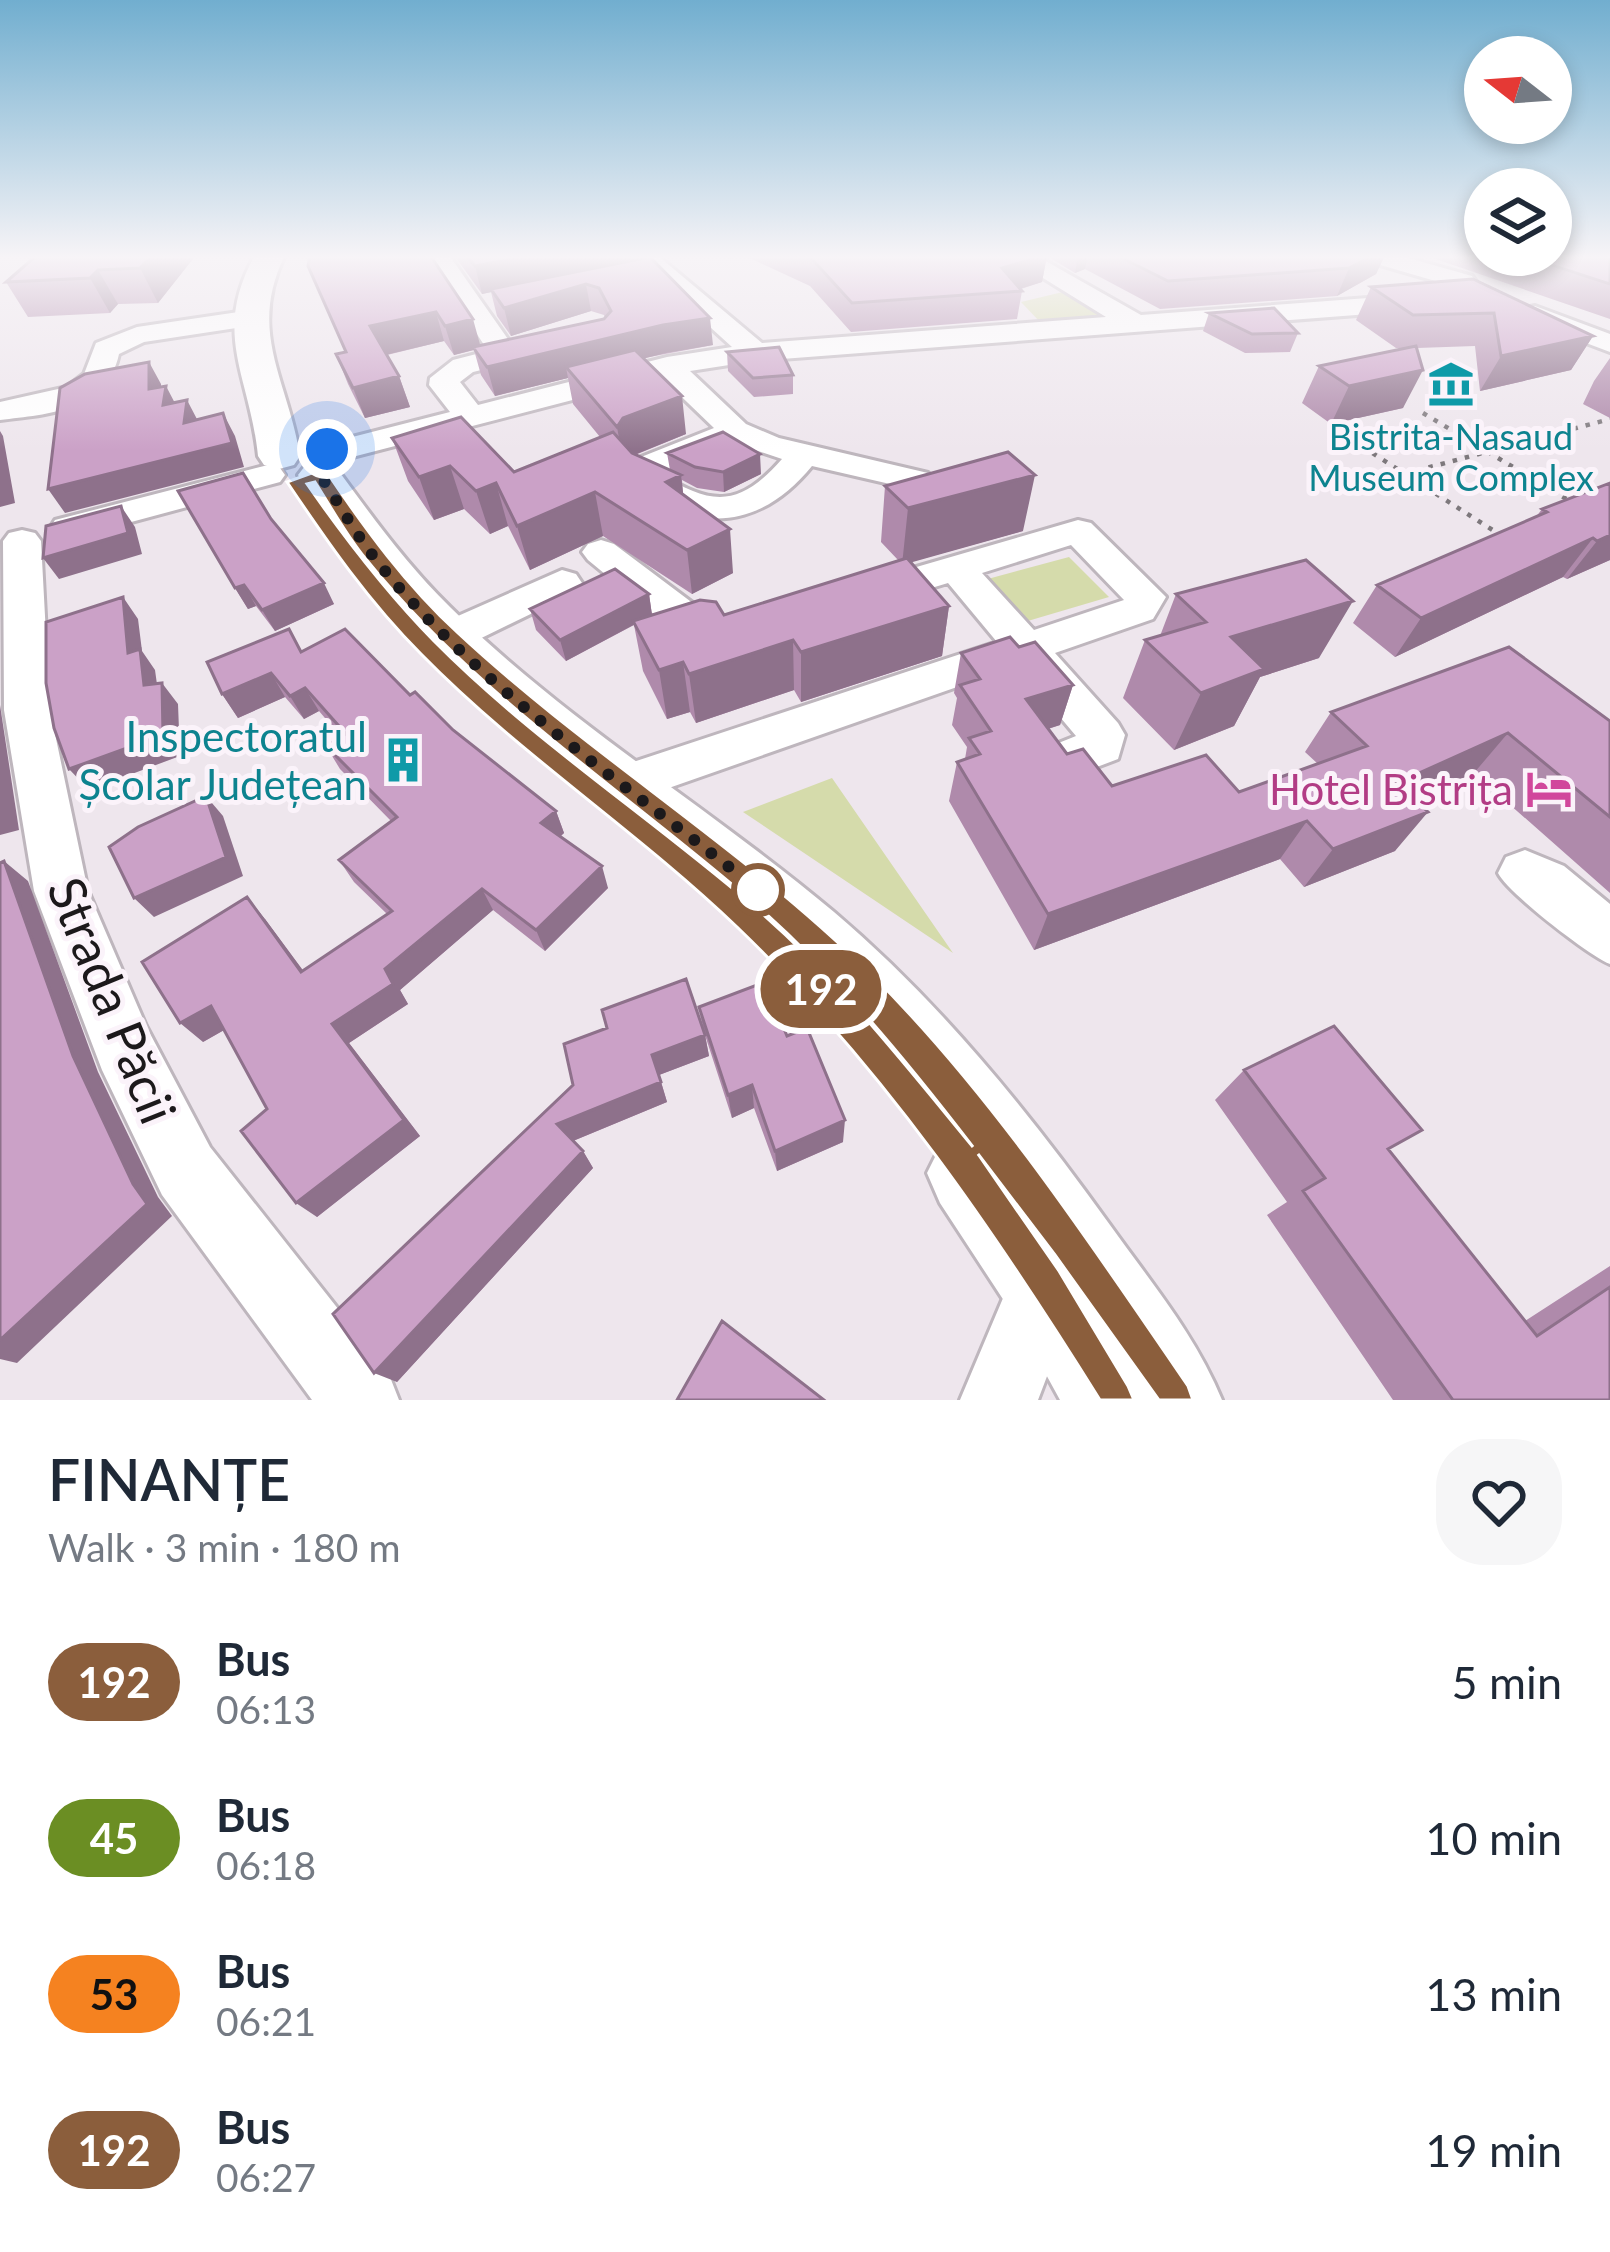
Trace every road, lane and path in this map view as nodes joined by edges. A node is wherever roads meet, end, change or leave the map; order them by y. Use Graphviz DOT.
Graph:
graph roads {
  1 [pos="237,320"];
  2 [pos="252,320"];
  3 [pos="270,320"];
  4 [pos="497,320"];
  5 [pos="715,320"];
  6 [pos="1132,320"];
  7 [pos="1159,320"];
  8 [pos="1548,320"];
  9 [pos="1135,322"];
  10 [pos="1610,344"];
  11 [pos="755,352"];
  12 [pos="667,366"];
  13 [pos="0,411"];
  14 [pos="1423,412"];
  15 [pos="470,416"];
  16 [pos="1610,419"];
  17 [pos="735,431"];
  18 [pos="1341,433"];
  19 [pos="1489,452"];
  20 [pos="803,456"];
  21 [pos="301,464"];
  22 [pos="1407,473"];
  23 [pos="916,480"];
  24 [pos="1344,490"];
  25 [pos="1581,508"];
  26 [pos="1502,536"];
  27 [pos="11,544"];
  28 [pos="601,552"];
  29 [pos="956,568"];
  30 [pos="562,583"];
  31 [pos="828,606"];
  32 [pos="764,625"];
  33 [pos="448,637"];
  34 [pos="1027,647"];
  35 [pos="1068,759"];
  36 [pos="626,784"];
  37 [pos="1525,873"];
  38 [pos="1610,938"];
  39 [pos="1046,1284"];
  40 [pos="360,1400"];
  41 [pos="999,1400"];
  42 [pos="1114,1400"];
  43 [pos="1173,1400"];
  1 -- 13 [label="street"];
  2 -- 21 [label="main road"];
  3 -- 21 [label="main road"];
  4 -- 15 [label="street"];
  5 -- 11 [label="street"];
  6 -- 9 [label="street"];
  7 -- 9 [label="street"];
  8 -- 10 [label="street"];
  9 -- 11 [label="street"];
  11 -- 12 [label="street"];
  12 -- 15 [label="street"];
  12 -- 17 [label="street"];
  14 -- 19 [label="path"];
  15 -- 21 [label="street"];
  16 -- 19 [label="path"];
  17 -- 20 [label="street"];
  17 -- 20 [label="street"];
  18 -- 22 [label="path"];
  19 -- 22 [label="path"];
  19 -- 25 [label="path"];
  20 -- 23 [label="street"];
  21 -- 27 [label="street"];
  21 -- 33 [label="main road"];
  21 -- 39 [label="main road"];
  22 -- 24 [label="path"];
  22 -- 26 [label="path"];
  27 -- 40 [label="street, Strada Păcii"];
  28 -- 32 [label="street"];
  29 -- 31 [label="street"];
  29 -- 34 [label="street"];
  29 -- 34 [label="street"];
  30 -- 33 [label="street"];
  33 -- 36 [label="main road"];
  34 -- 35 [label="street"];
  34 -- 36 [label="street"];
  36 -- 43 [label="main road"];
  37 -- 38 [label="street"];
  39 -- 41 [label="street"];
  39 -- 42 [label="main road"];
}
